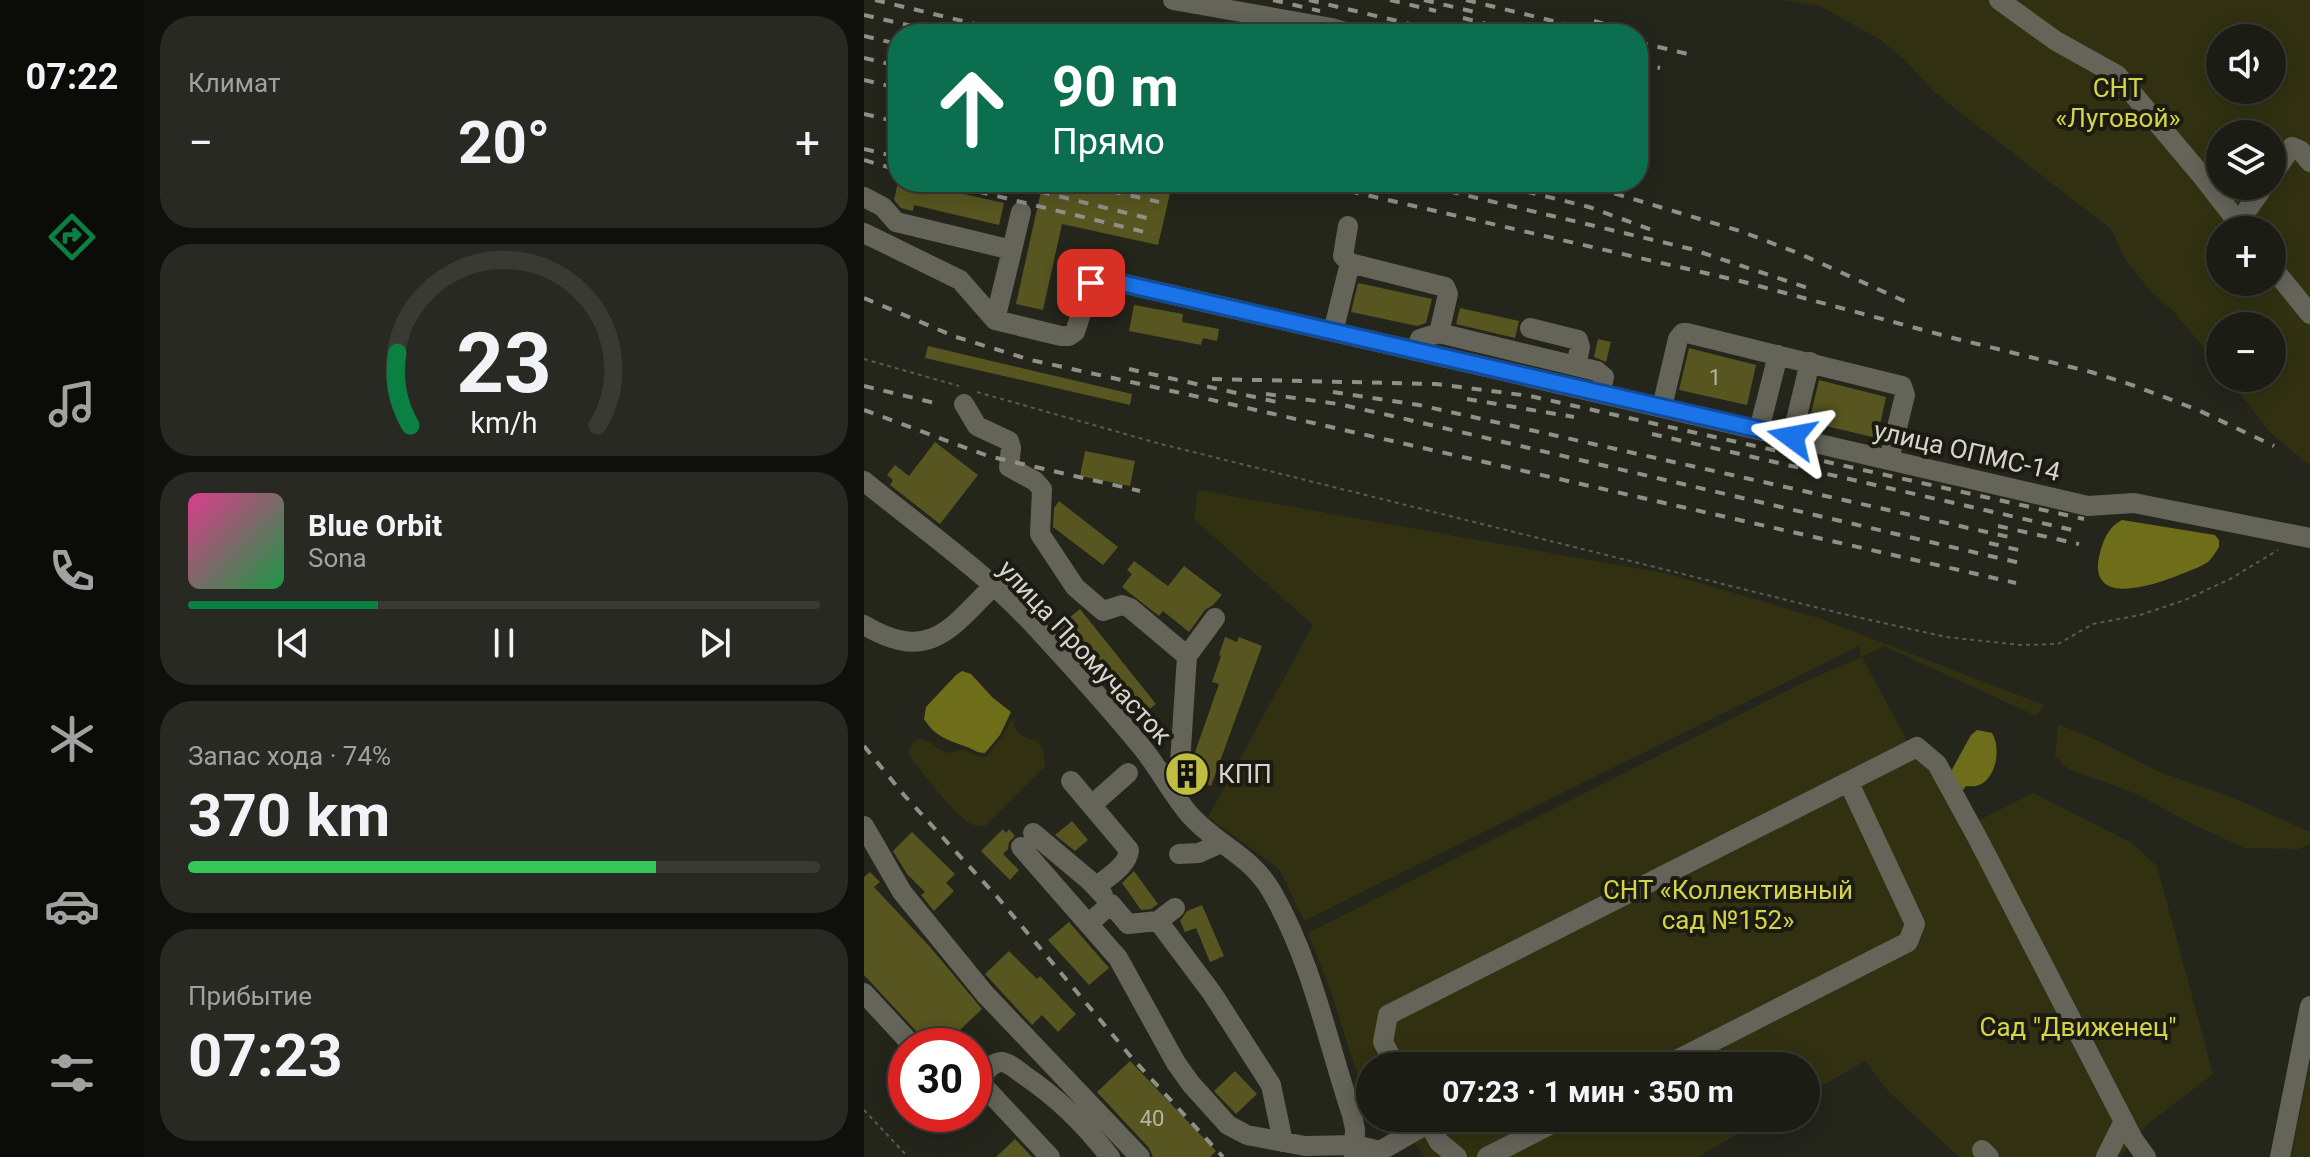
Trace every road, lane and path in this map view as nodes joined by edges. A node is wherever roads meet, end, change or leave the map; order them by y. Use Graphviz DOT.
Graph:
graph roads {
  1 [pos="1173,0"];
  2 [pos="1999,0"];
  3 [pos="1309,24"];
  4 [pos="2286,155"];
  5 [pos="2310,162"];
  6 [pos="864,197"];
  7 [pos="1021,212"];
  8 [pos="2233,216"];
  9 [pos="896,222"];
  10 [pos="1348,226"];
  11 [pos="864,233"];
  12 [pos="884,243"];
  13 [pos="1012,250"];
  14 [pos="1350,263"];
  15 [pos="2286,284"];
  16 [pos="2310,314"];
  17 [pos="995,320"];
  18 [pos="1530,328"];
  19 [pos="1333,332"];
  20 [pos="1439,333"];
  21 [pos="1415,351"];
  22 [pos="1778,355"];
  23 [pos="864,359"];
  24 [pos="1810,362"];
  25 [pos="1576,366"];
  26 [pos="1607,395"];
  27 [pos="964,404"];
  28 [pos="1662,407"];
  29 [pos="1759,430"];
  30 [pos="1792,437"];
  31 [pos="1889,460"];
  32 [pos="864,481"];
  33 [pos="2310,538"];
  34 [pos="2277,551"];
  35 [pos="993,586"];
  36 [pos="1215,618"];
  37 [pos="864,625"];
  38 [pos="1187,656"];
  39 [pos="1128,773"];
  40 [pos="1165,780"];
  41 [pos="1071,781"];
  42 [pos="1849,783"];
  43 [pos="1092,805"];
  44 [pos="867,840"];
  45 [pos="1221,843"];
  46 [pos="1179,854"];
  47 [pos="1096,887"];
  48 [pos="1111,904"];
  49 [pos="1175,908"];
  50 [pos="1158,921"];
  51 [pos="1088,924"];
  52 [pos="864,993"];
  53 [pos="2310,1006"];
  54 [pos="896,1028"];
  55 [pos="1388,1052"];
  56 [pos="1692,1052"];
  57 [pos="992,1067"];
  58 [pos="992,1096"];
  59 [pos="864,1110"];
  60 [pos="2124,1121"];
  61 [pos="1410,1132"];
  62 [pos="1433,1132"];
  63 [pos="1536,1132"];
  64 [pos="1283,1142"];
  65 [pos="1354,1151"];
  66 [pos="908,1157"];
  67 [pos="1050,1157"];
  68 [pos="1110,1157"];
  69 [pos="1140,1157"];
  70 [pos="1457,1157"];
  71 [pos="1487,1157"];
  72 [pos="2106,1157"];
  73 [pos="2146,1157"];
  74 [pos="2280,1157"];
  1 -- 3 [label="street"];
  2 -- 8 [label="street"];
  4 -- 5 [label="street"];
  6 -- 9 [label="street"];
  7 -- 13 [label="street"];
  9 -- 12 [label="street"];
  9 -- 13 [label="street"];
  10 -- 14 [label="street"];
  11 -- 12 [label="street"];
  12 -- 17 [label="street"];
  13 -- 17 [label="street"];
  14 -- 19 [label="street"];
  14 -- 20 [label="street"];
  15 -- 16 [label="street"];
  17 -- 19 [label="street, улица ОПМС-14"];
  18 -- 25 [label="street"];
  19 -- 21 [label="street, улица ОПМС-14"];
  20 -- 21 [label="street"];
  20 -- 25 [label="street"];
  21 -- 26 [label="street, улица ОПМС-14"];
  22 -- 24 [label="street"];
  22 -- 28 [label="street"];
  22 -- 29 [label="street"];
  23 -- 34 [label="path"];
  24 -- 30 [label="street"];
  24 -- 31 [label="street"];
  25 -- 26 [label="street"];
  26 -- 28 [label="street, улица ОПМС-14"];
  27 -- 38 [label="street"];
  28 -- 29 [label="street, улица ОПМС-14"];
  29 -- 30 [label="street, улица ОПМС-14"];
  30 -- 31 [label="street, улица ОПМС-14"];
  31 -- 33 [label="street, улица ОПМС-14"];
  32 -- 35 [label="street, улица Промучасток"];
  35 -- 37 [label="street"];
  35 -- 40 [label="street, улица Промучасток"];
  36 -- 38 [label="street"];
  38 -- 40 [label="street"];
  39 -- 43 [label="street"];
  40 -- 45 [label="street, улица Промучасток"];
  41 -- 43 [label="street"];
  42 -- 55 [label="street"];
  42 -- 56 [label="street"];
  42 -- 60 [label="street"];
  43 -- 47 [label="street"];
  44 -- 69 [label="street"];
  45 -- 46 [label="street"];
  45 -- 65 [label="street, улица Промучасток"];
  47 -- 48 [label="street"];
  47 -- 51 [label="street"];
  48 -- 50 [label="street"];
  48 -- 51 [label="street"];
  49 -- 50 [label="street"];
  50 -- 64 [label="street"];
  51 -- 64 [label="street"];
  52 -- 54 [label="street"];
  53 -- 74 [label="street"];
  57 -- 68 [label="street"];
  58 -- 67 [label="street"];
  59 -- 66 [label="path"];
  60 -- 72 [label="street"];
  60 -- 73 [label="street"];
  61 -- 65 [label="street"];
  62 -- 70 [label="street"];
  63 -- 71 [label="street"];
  64 -- 65 [label="street"];
}
